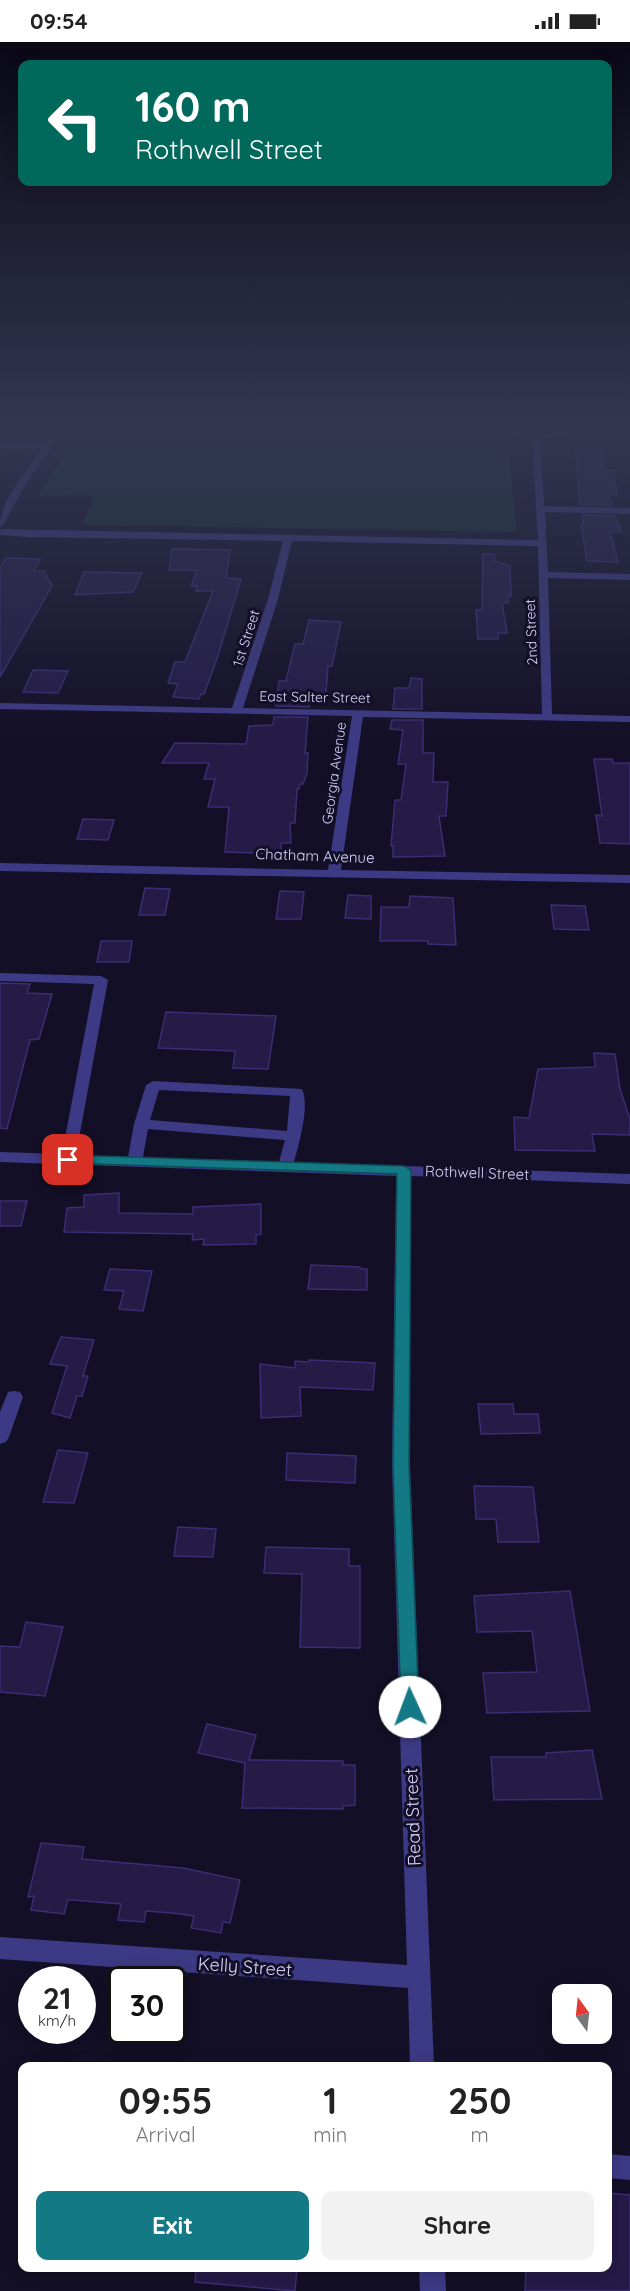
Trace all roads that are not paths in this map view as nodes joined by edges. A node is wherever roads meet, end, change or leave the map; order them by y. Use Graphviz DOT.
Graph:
graph roads {
  1 [pos="27,534"];
  2 [pos="541,534"];
  3 [pos="288,539"];
  4 [pos="542,543"];
  5 [pos="543,575"];
  6 [pos="630,577"];
  7 [pos="0,706"];
  8 [pos="237,710"];
  9 [pos="358,712"];
  10 [pos="546,717"];
  11 [pos="630,719"];
  12 [pos="0,867"];
  13 [pos="334,873"];
  14 [pos="630,879"];
  15 [pos="0,977"];
  16 [pos="141,1124"];
  17 [pos="294,1136"];
  18 [pos="0,1157"];
  19 [pos="68,1160"];
  20 [pos="135,1162"];
  21 [pos="285,1167"];
  22 [pos="404,1170"];
  23 [pos="630,1179"];
  24 [pos="14,1397"];
  25 [pos="0,1437"];
  26 [pos="0,1948"];
  27 [pos="418,1977"];
  28 [pos="422,2062"];
  29 [pos="612,2166"];
  30 [pos="630,2168"];
  31 [pos="432,2272"];
  32 [pos="433,2291"];
  1 -- 3 [label="street"];
  2 -- 4 [label="street, 2nd Street"];
  3 -- 4 [label="street"];
  3 -- 8 [label="street, 1st Street"];
  4 -- 5 [label="street, 2nd Street"];
  5 -- 6 [label="street"];
  5 -- 10 [label="street, 2nd Street"];
  7 -- 8 [label="street, East Salter Street"];
  8 -- 9 [label="street, East Salter Street"];
  9 -- 10 [label="street, East Salter Street"];
  9 -- 13 [label="street, Georgia Avenue"];
  10 -- 11 [label="street, East Salter Street"];
  12 -- 13 [label="street, Chatham Avenue"];
  13 -- 14 [label="street, Chatham Avenue"];
  15 -- 19 [label="street"];
  16 -- 17 [label="street"];
  16 -- 17 [label="street"];
  16 -- 20 [label="street"];
  17 -- 21 [label="street"];
  18 -- 19 [label="street, Rothwell Street"];
  19 -- 20 [label="street, Rothwell Street"];
  20 -- 21 [label="street, Rothwell Street"];
  21 -- 22 [label="street, Rothwell Street"];
  22 -- 23 [label="street, Rothwell Street"];
  22 -- 27 [label="street, Read Street"];
  24 -- 25 [label="street"];
  26 -- 27 [label="street, Kelly Street"];
  27 -- 28 [label="street, Read Street"];
  29 -- 30 [label="street"];
  31 -- 32 [label="street"];
}
